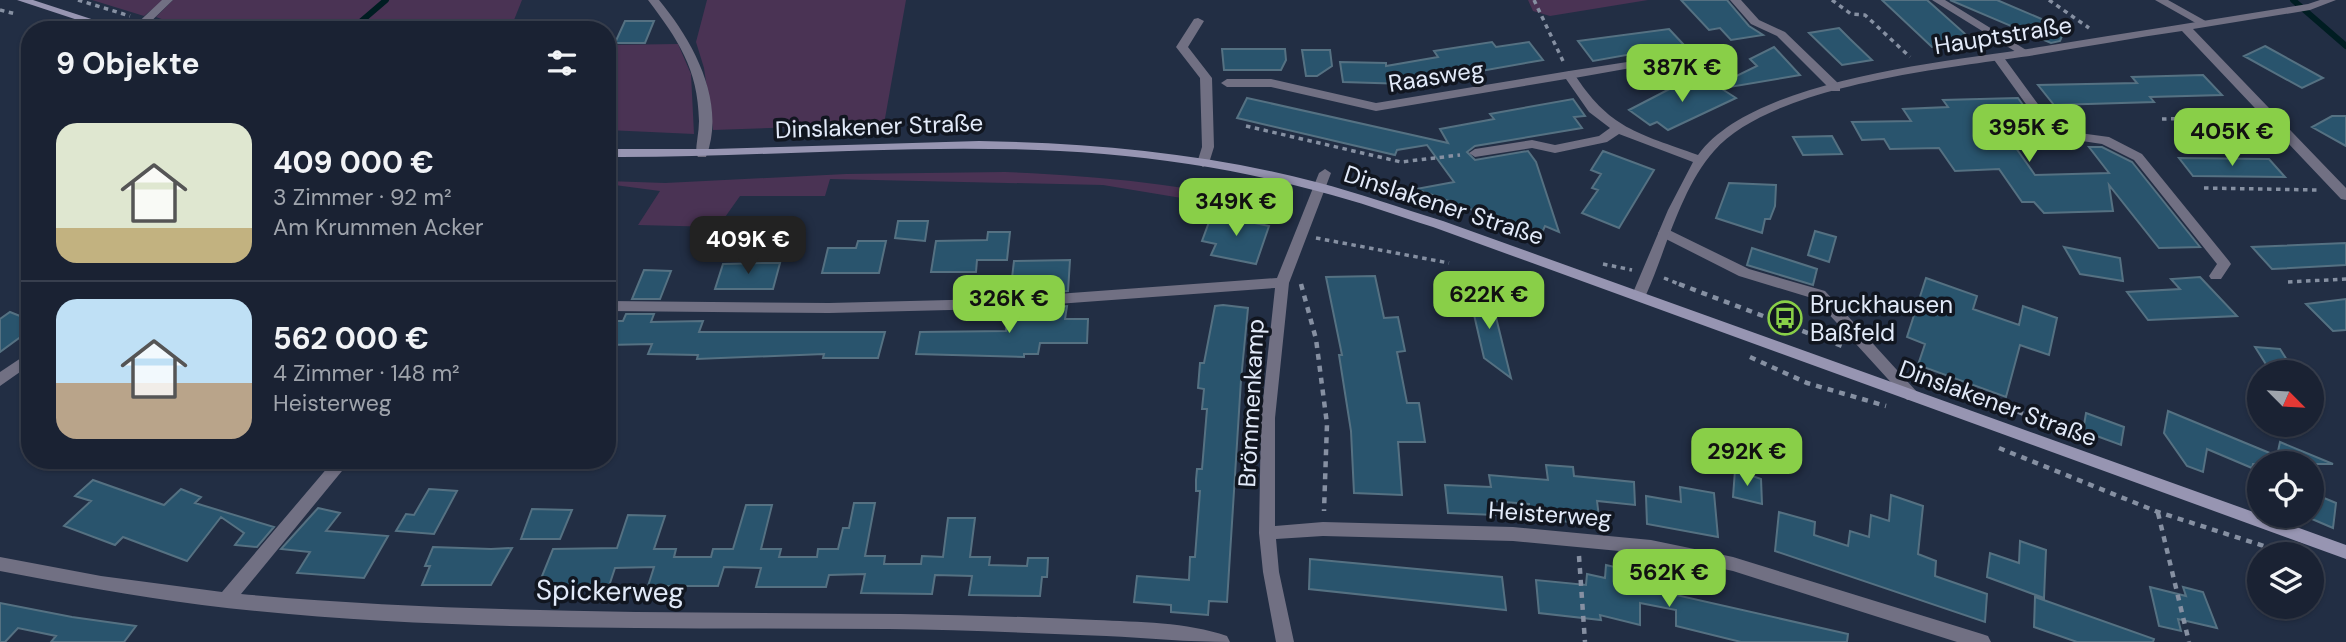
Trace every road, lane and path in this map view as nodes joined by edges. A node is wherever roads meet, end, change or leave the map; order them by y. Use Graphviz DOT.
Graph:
graph roads {
  1 [pos="22,0"];
  2 [pos="78,0"];
  3 [pos="168,0"];
  4 [pos="653,0"];
  5 [pos="1534,0"];
  6 [pos="1735,0"];
  7 [pos="1832,0"];
  8 [pos="1937,0"];
  9 [pos="2049,0"];
  10 [pos="2160,0"];
  11 [pos="2331,0"];
  12 [pos="1198,20"];
  13 [pos="91,21"];
  14 [pos="146,21"];
  15 [pos="2205,24"];
  16 [pos="2185,27"];
  17 [pos="2103,40"];
  18 [pos="2025,53"];
  19 [pos="1998,57"];
  20 [pos="1666,59"];
  21 [pos="1923,70"];
  22 [pos="1569,75"];
  23 [pos="1227,83"];
  24 [pos="1836,88"];
  25 [pos="2272,116"];
  26 [pos="2162,119"];
  27 [pos="1246,126"];
  28 [pos="1618,129"];
  29 [pos="616,153"];
  30 [pos="1475,153"];
  31 [pos="702,154"];
  32 [pos="1701,160"];
  33 [pos="1203,163"];
  34 [pos="1321,180"];
  35 [pos="2204,188"];
  36 [pos="2343,193"];
  37 [pos="1665,233"];
  38 [pos="1299,235"];
  39 [pos="1293,253"];
  40 [pos="1449,263"];
  41 [pos="1600,263"];
  42 [pos="1649,273"];
  43 [pos="2216,276"];
  44 [pos="2346,279"];
  45 [pos="2288,282"];
  46 [pos="1282,283"];
  47 [pos="1639,295"];
  48 [pos="616,306"];
  49 [pos="1844,347"];
  50 [pos="1739,352"];
  51 [pos="1881,360"];
  52 [pos="21,364"];
  53 [pos="0,380"];
  54 [pos="1912,396"];
  55 [pos="1895,409"];
  56 [pos="2090,438"];
  57 [pos="1994,446"];
  58 [pos="335,469"];
  59 [pos="2158,512"];
  60 [pos="1324,529"];
  61 [pos="1268,533"];
  62 [pos="1578,541"];
  63 [pos="2251,542"];
  64 [pos="2346,552"];
  65 [pos="0,564"];
  66 [pos="225,600"];
  67 [pos="1221,642"];
  68 [pos="1285,642"];
  69 [pos="1585,642"];
  70 [pos="1982,642"];
  71 [pos="2189,642"];
  1 -- 13 [label="main road"];
  2 -- 14 [label="path"];
  3 -- 14 [label="street"];
  4 -- 31 [label="street"];
  5 -- 22 [label="path"];
  6 -- 24 [label="street"];
  7 -- 21 [label="path"];
  8 -- 18 [label="street"];
  9 -- 17 [label="path"];
  10 -- 15 [label="street"];
  11 -- 15 [label="street, Hauptstraße"];
  12 -- 33 [label="street"];
  15 -- 16 [label="street, Hauptstraße"];
  16 -- 17 [label="street, Hauptstraße"];
  16 -- 25 [label="street"];
  17 -- 18 [label="street, Hauptstraße"];
  18 -- 19 [label="street, Hauptstraße"];
  19 -- 21 [label="street, Hauptstraße"];
  19 -- 43 [label="street"];
  20 -- 22 [label="street, Raasweg"];
  21 -- 24 [label="street, Hauptstraße"];
  22 -- 23 [label="street, Raasweg"];
  22 -- 28 [label="street"];
  24 -- 32 [label="street, Hauptstraße"];
  25 -- 26 [label="path"];
  25 -- 36 [label="street"];
  27 -- 30 [label="path"];
  28 -- 30 [label="street"];
  28 -- 32 [label="street"];
  29 -- 31 [label="main road, Dinslakener Straße"];
  31 -- 33 [label="main road, Dinslakener Straße"];
  32 -- 37 [label="street, Hauptstraße"];
  33 -- 34 [label="main road, Dinslakener Straße"];
  34 -- 38 [label="street, Brömmenkamp"];
  34 -- 47 [label="main road, Dinslakener Straße"];
  35 -- 36 [label="path"];
  37 -- 42 [label="street, Hauptstraße"];
  37 -- 51 [label="street"];
  38 -- 39 [label="street, Brömmenkamp"];
  38 -- 40 [label="path"];
  39 -- 46 [label="street, Brömmenkamp"];
  39 -- 60 [label="path"];
  41 -- 42 [label="path"];
  42 -- 47 [label="street, Hauptstraße"];
  42 -- 49 [label="path"];
  44 -- 45 [label="path"];
  46 -- 48 [label="street"];
  46 -- 61 [label="street, Brömmenkamp"];
  47 -- 54 [label="main road, Dinslakener Straße"];
  50 -- 55 [label="path"];
  51 -- 54 [label="street"];
  51 -- 56 [label="path"];
  52 -- 53 [label="street"];
  54 -- 64 [label="main road, Dinslakener Straße"];
  57 -- 59 [label="path"];
  58 -- 66 [label="street"];
  59 -- 63 [label="path"];
  59 -- 71 [label="path"];
  60 -- 61 [label="street, Heisterweg"];
  60 -- 62 [label="street, Heisterweg"];
  61 -- 68 [label="street, Brömmenkamp"];
  62 -- 69 [label="path"];
  62 -- 70 [label="street, Heisterweg"];
  65 -- 66 [label="street, Spickerweg"];
  66 -- 67 [label="street, Spickerweg"];
}
